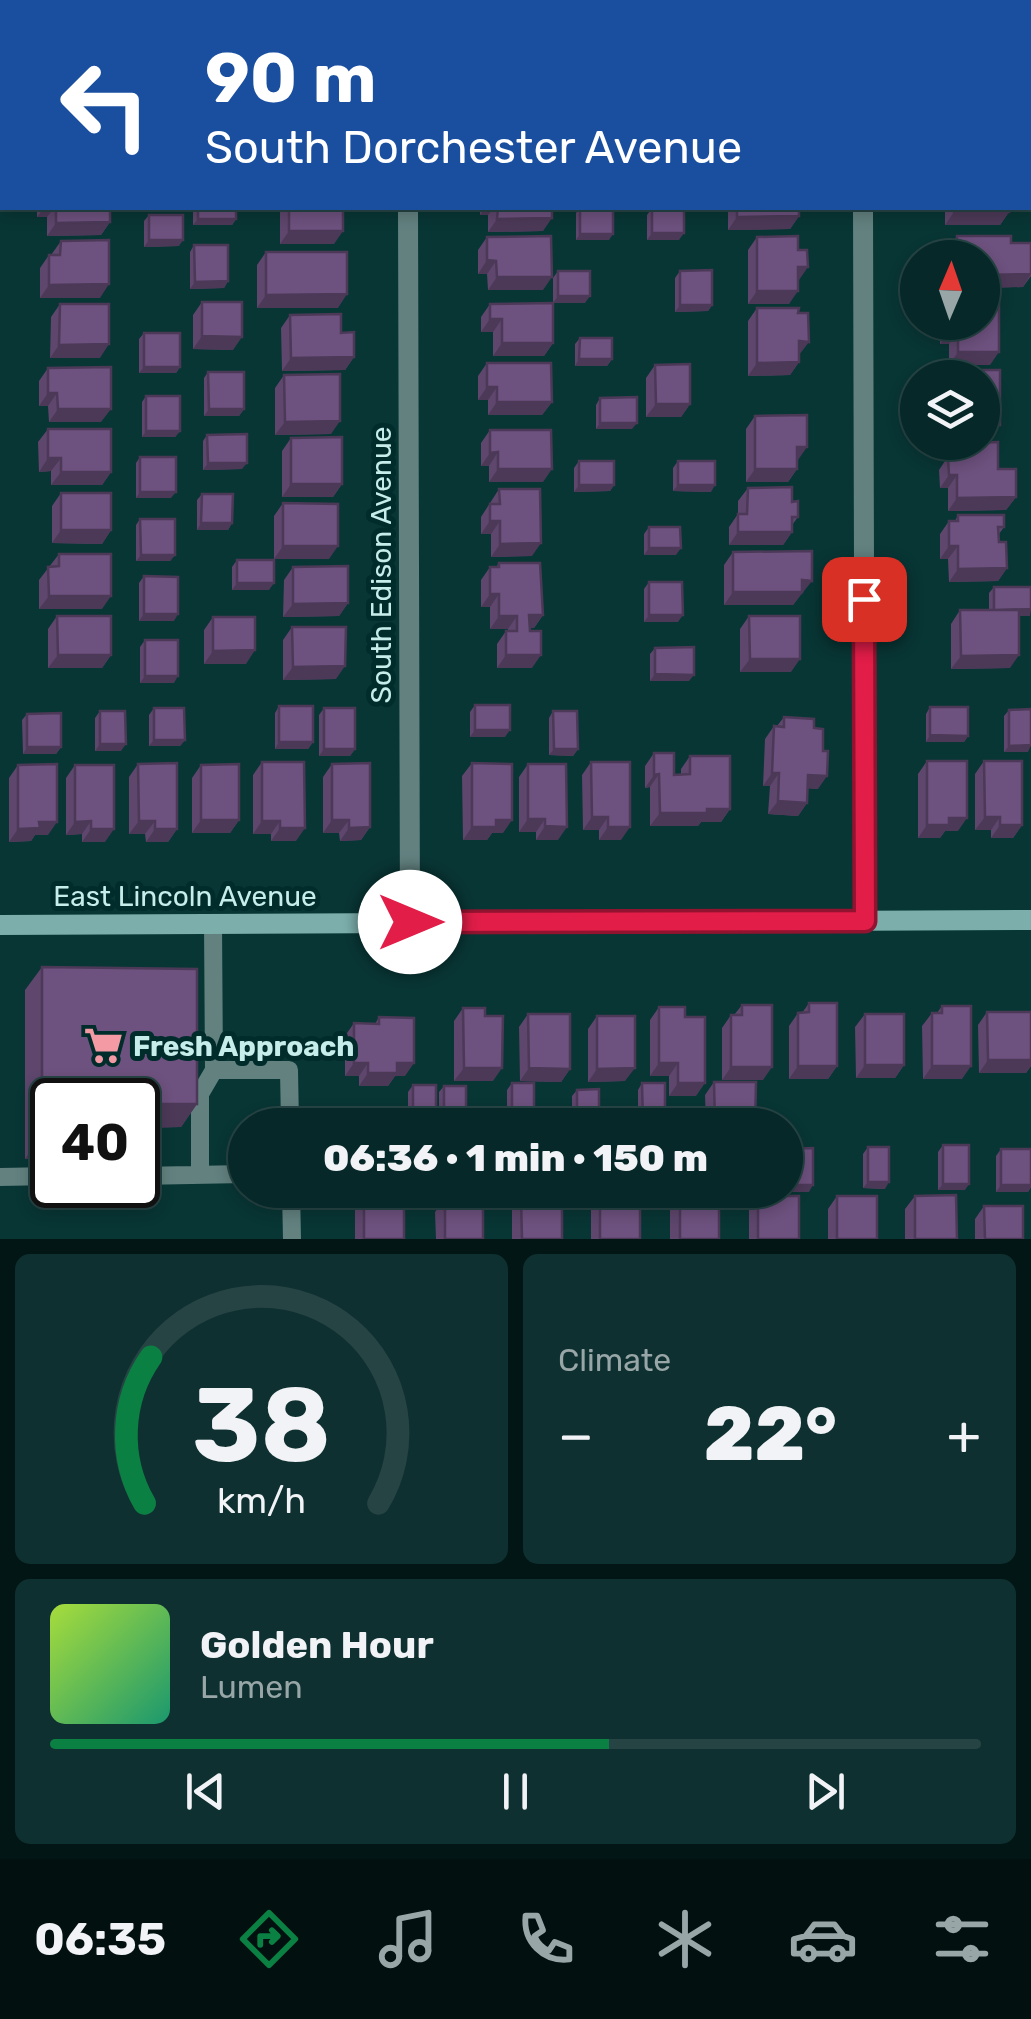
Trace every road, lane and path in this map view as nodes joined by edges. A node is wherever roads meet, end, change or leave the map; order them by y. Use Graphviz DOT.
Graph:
graph roads {
  1 [pos="408,210"];
  2 [pos="863,210"];
  3 [pos="1031,920"];
  4 [pos="865,921"];
  5 [pos="410,922"];
  6 [pos="214,923"];
  7 [pos="0,925"];
  8 [pos="214,1070"];
  9 [pos="290,1108"];
  10 [pos="228,1174"];
  11 [pos="200,1175"];
  12 [pos="30,1176"];
  13 [pos="160,1176"];
  14 [pos="0,1177"];
  15 [pos="291,1208"];
  16 [pos="292,1239"];
  1 -- 5 [label="street, South Edison Avenue"];
  2 -- 4 [label="street"];
  3 -- 4 [label="street, East Lincoln Avenue"];
  4 -- 5 [label="street, East Lincoln Avenue"];
  5 -- 6 [label="street, East Lincoln Avenue"];
  6 -- 7 [label="street, East Lincoln Avenue"];
  6 -- 8 [label="lane"];
  8 -- 9 [label="lane"];
  8 -- 11 [label="lane"];
  10 -- 11 [label="lane"];
  11 -- 13 [label="lane"];
  12 -- 14 [label="lane"];
  15 -- 16 [label="lane"];
}
